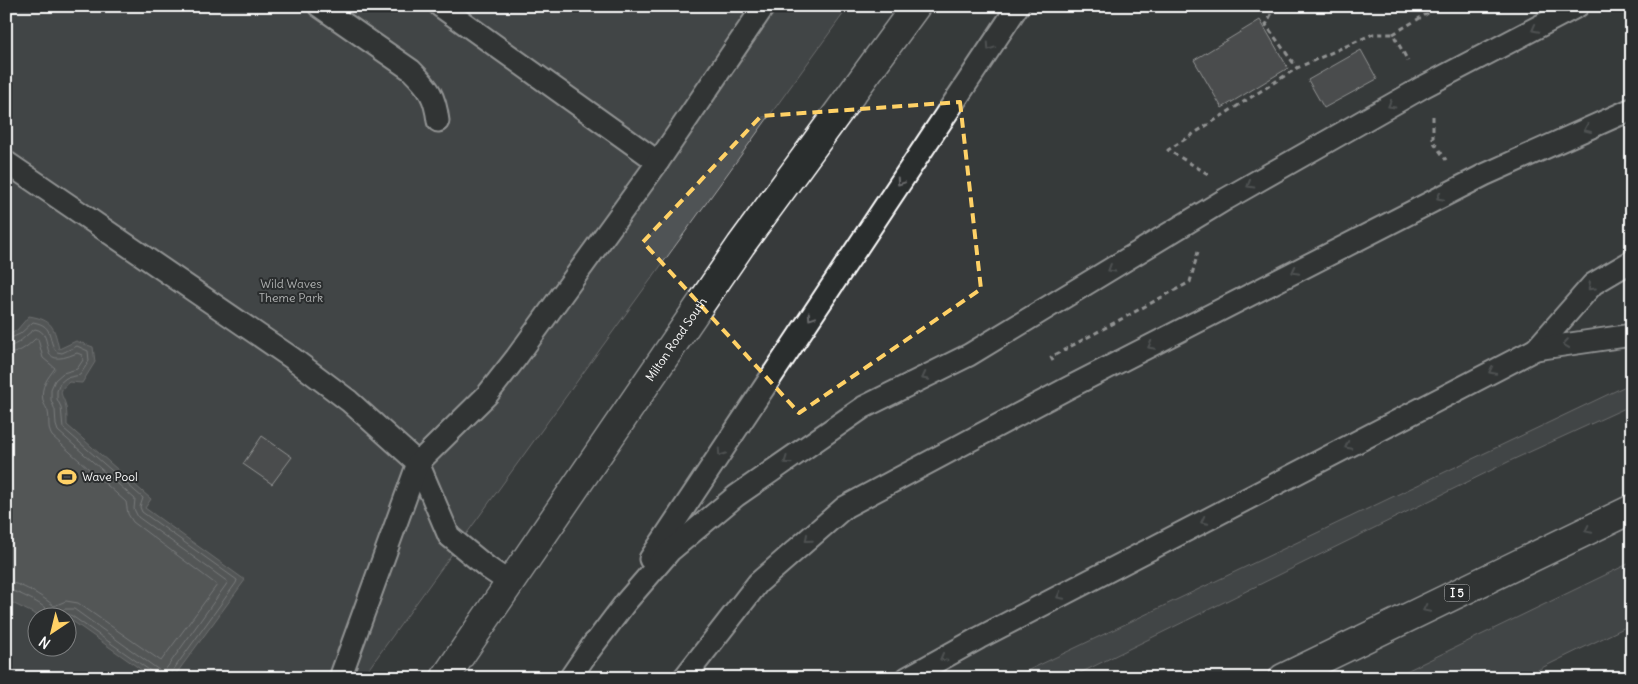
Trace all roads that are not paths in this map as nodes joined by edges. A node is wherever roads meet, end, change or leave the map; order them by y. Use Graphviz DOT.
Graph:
graph roads {
  1 [pos="319,6"];
  2 [pos="440,6"];
  3 [pos="764,6"];
  4 [pos="916,6"];
  5 [pos="1018,6"];
  6 [pos="1578,6"];
  7 [pos="1632,109"];
  8 [pos="438,122"];
  9 [pos="6,162"];
  10 [pos="658,162"];
  11 [pos="1632,261"];
  12 [pos="1632,335"];
  13 [pos="1536,348"];
  14 [pos="418,462"];
  15 [pos="1632,509"];
  16 [pos="510,584"];
  17 [pos="586,655"];
  18 [pos="340,678"];
  19 [pos="445,678"];
  20 [pos="570,678"];
  21 [pos="684,678"];
  22 [pos="906,678"];
  23 [pos="1283,678"];
  1 -- 8 [label="lane"];
  2 -- 10 [label="lane"];
  3 -- 10 [label="lane"];
  4 -- 16 [label="main road, Milton Road South"];
  5 -- 17 [label="lane, one-way"];
  6 -- 17 [label="lane, one-way"];
  7 -- 21 [label="lane, one-way"];
  9 -- 14 [label="lane"];
  10 -- 14 [label="lane"];
  11 -- 13 [label="lane, one-way"];
  12 -- 13 [label="lane, one-way"];
  13 -- 22 [label="lane, one-way"];
  14 -- 16 [label="lane"];
  14 -- 18 [label="lane"];
  15 -- 23 [label="main road, I 5, one-way"];
  16 -- 19 [label="main road, Milton Road South"];
  17 -- 20 [label="lane"];
}
